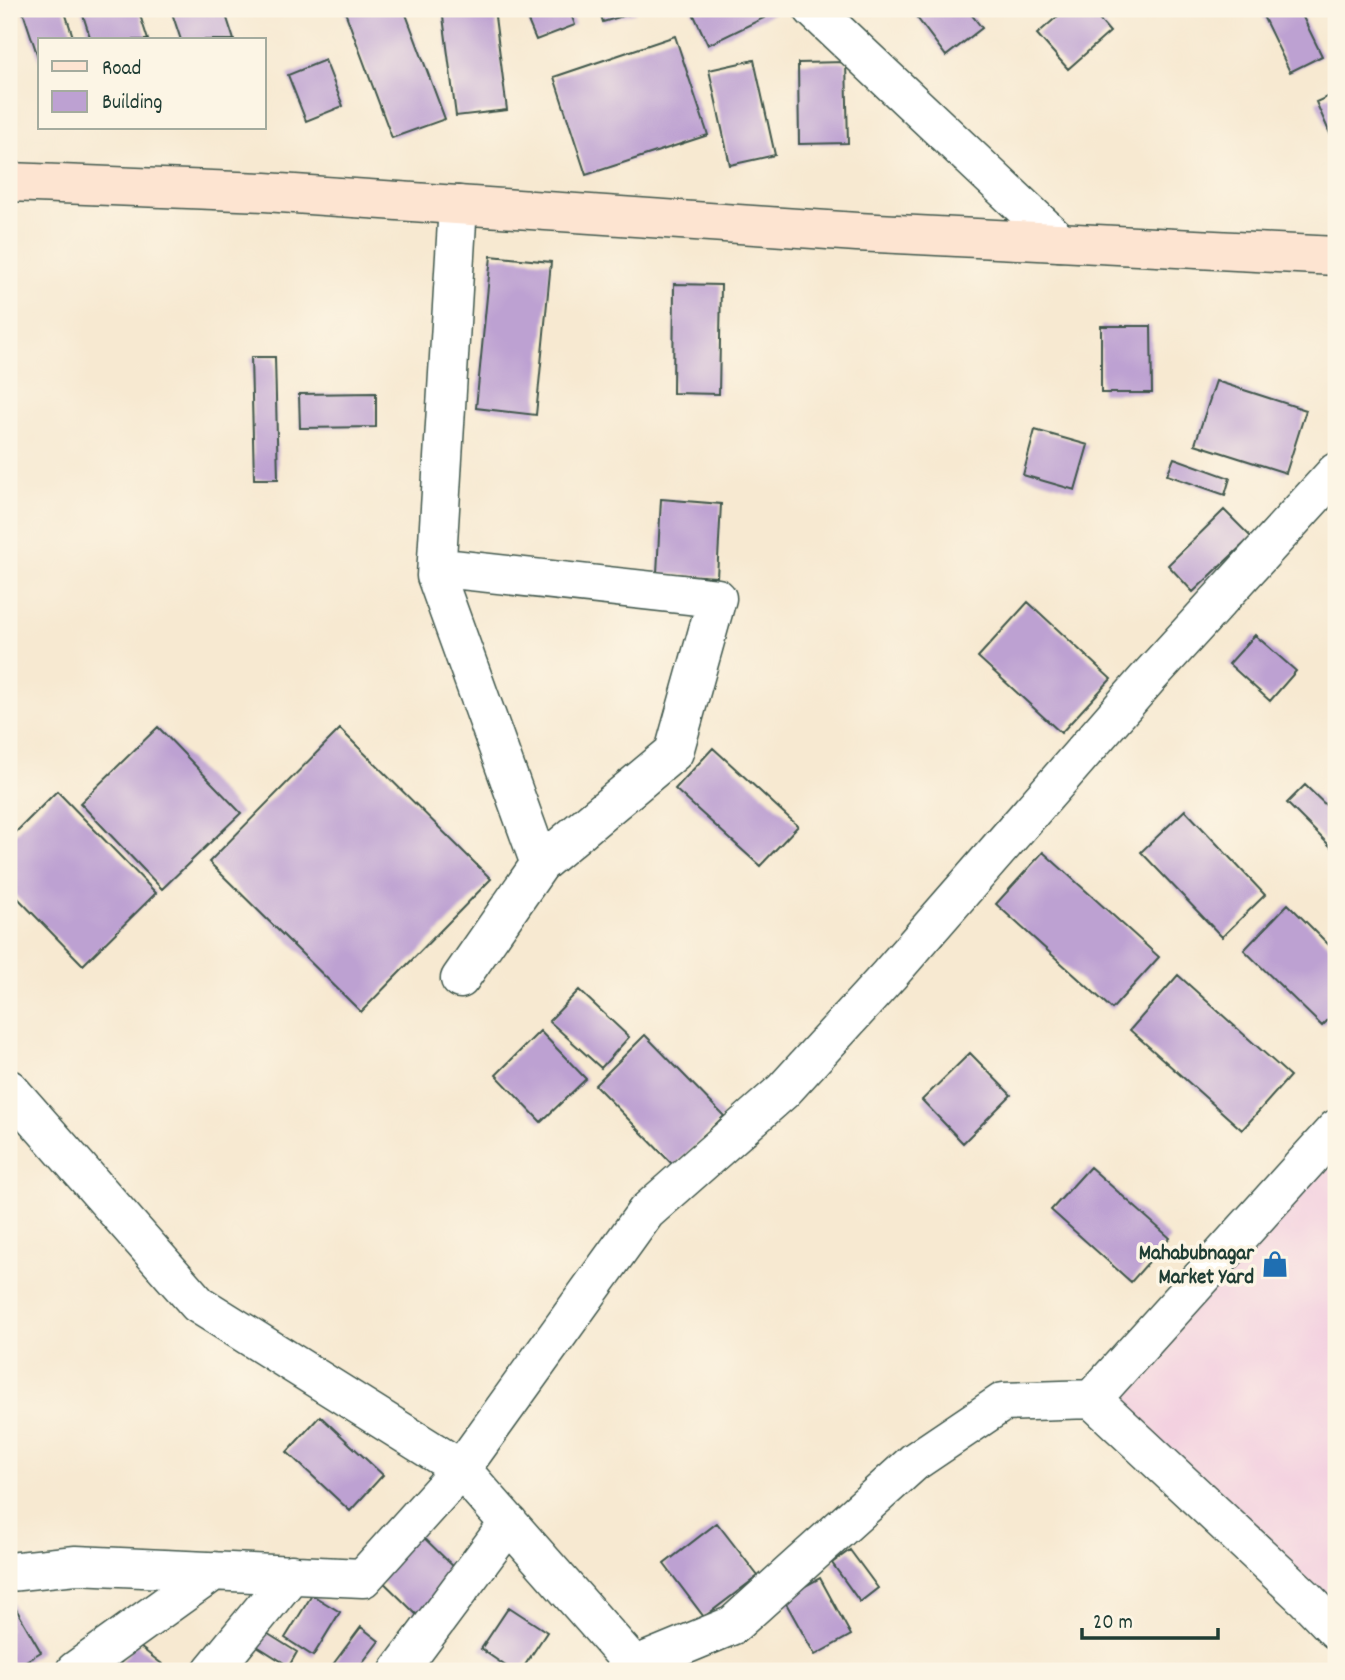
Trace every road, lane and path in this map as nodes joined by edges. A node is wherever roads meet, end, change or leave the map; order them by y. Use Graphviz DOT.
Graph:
graph roads {
  1 [pos="813,9"];
  2 [pos="9,182"];
  3 [pos="458,205"];
  4 [pos="1060,242"];
  5 [pos="1336,256"];
  6 [pos="1336,472"];
  7 [pos="436,576"];
  8 [pos="540,863"];
  9 [pos="460,979"];
  10 [pos="9,1089"];
  11 [pos="1336,1129"];
  12 [pos="1092,1399"];
  13 [pos="461,1469"];
  14 [pos="509,1523"];
  15 [pos="214,1571"];
  16 [pos="9,1572"];
  17 [pos="292,1574"];
  18 [pos="1336,1630"];
  19 [pos="636,1669"];
  20 [pos="75,1671"];
  21 [pos="212,1671"];
  22 [pos="399,1671"];
  1 -- 4 [label="street"];
  2 -- 3 [label="main road"];
  3 -- 4 [label="main road"];
  3 -- 7 [label="street"];
  4 -- 5 [label="main road"];
  6 -- 13 [label="street"];
  7 -- 8 [label="street"];
  7 -- 8 [label="street"];
  8 -- 9 [label="street"];
  10 -- 13 [label="street"];
  11 -- 12 [label="street"];
  12 -- 18 [label="street"];
  12 -- 19 [label="street"];
  13 -- 14 [label="street"];
  13 -- 17 [label="street"];
  14 -- 19 [label="street"];
  14 -- 22 [label="street"];
  15 -- 16 [label="street"];
  15 -- 17 [label="street"];
  15 -- 20 [label="street"];
  17 -- 21 [label="street"];
}
